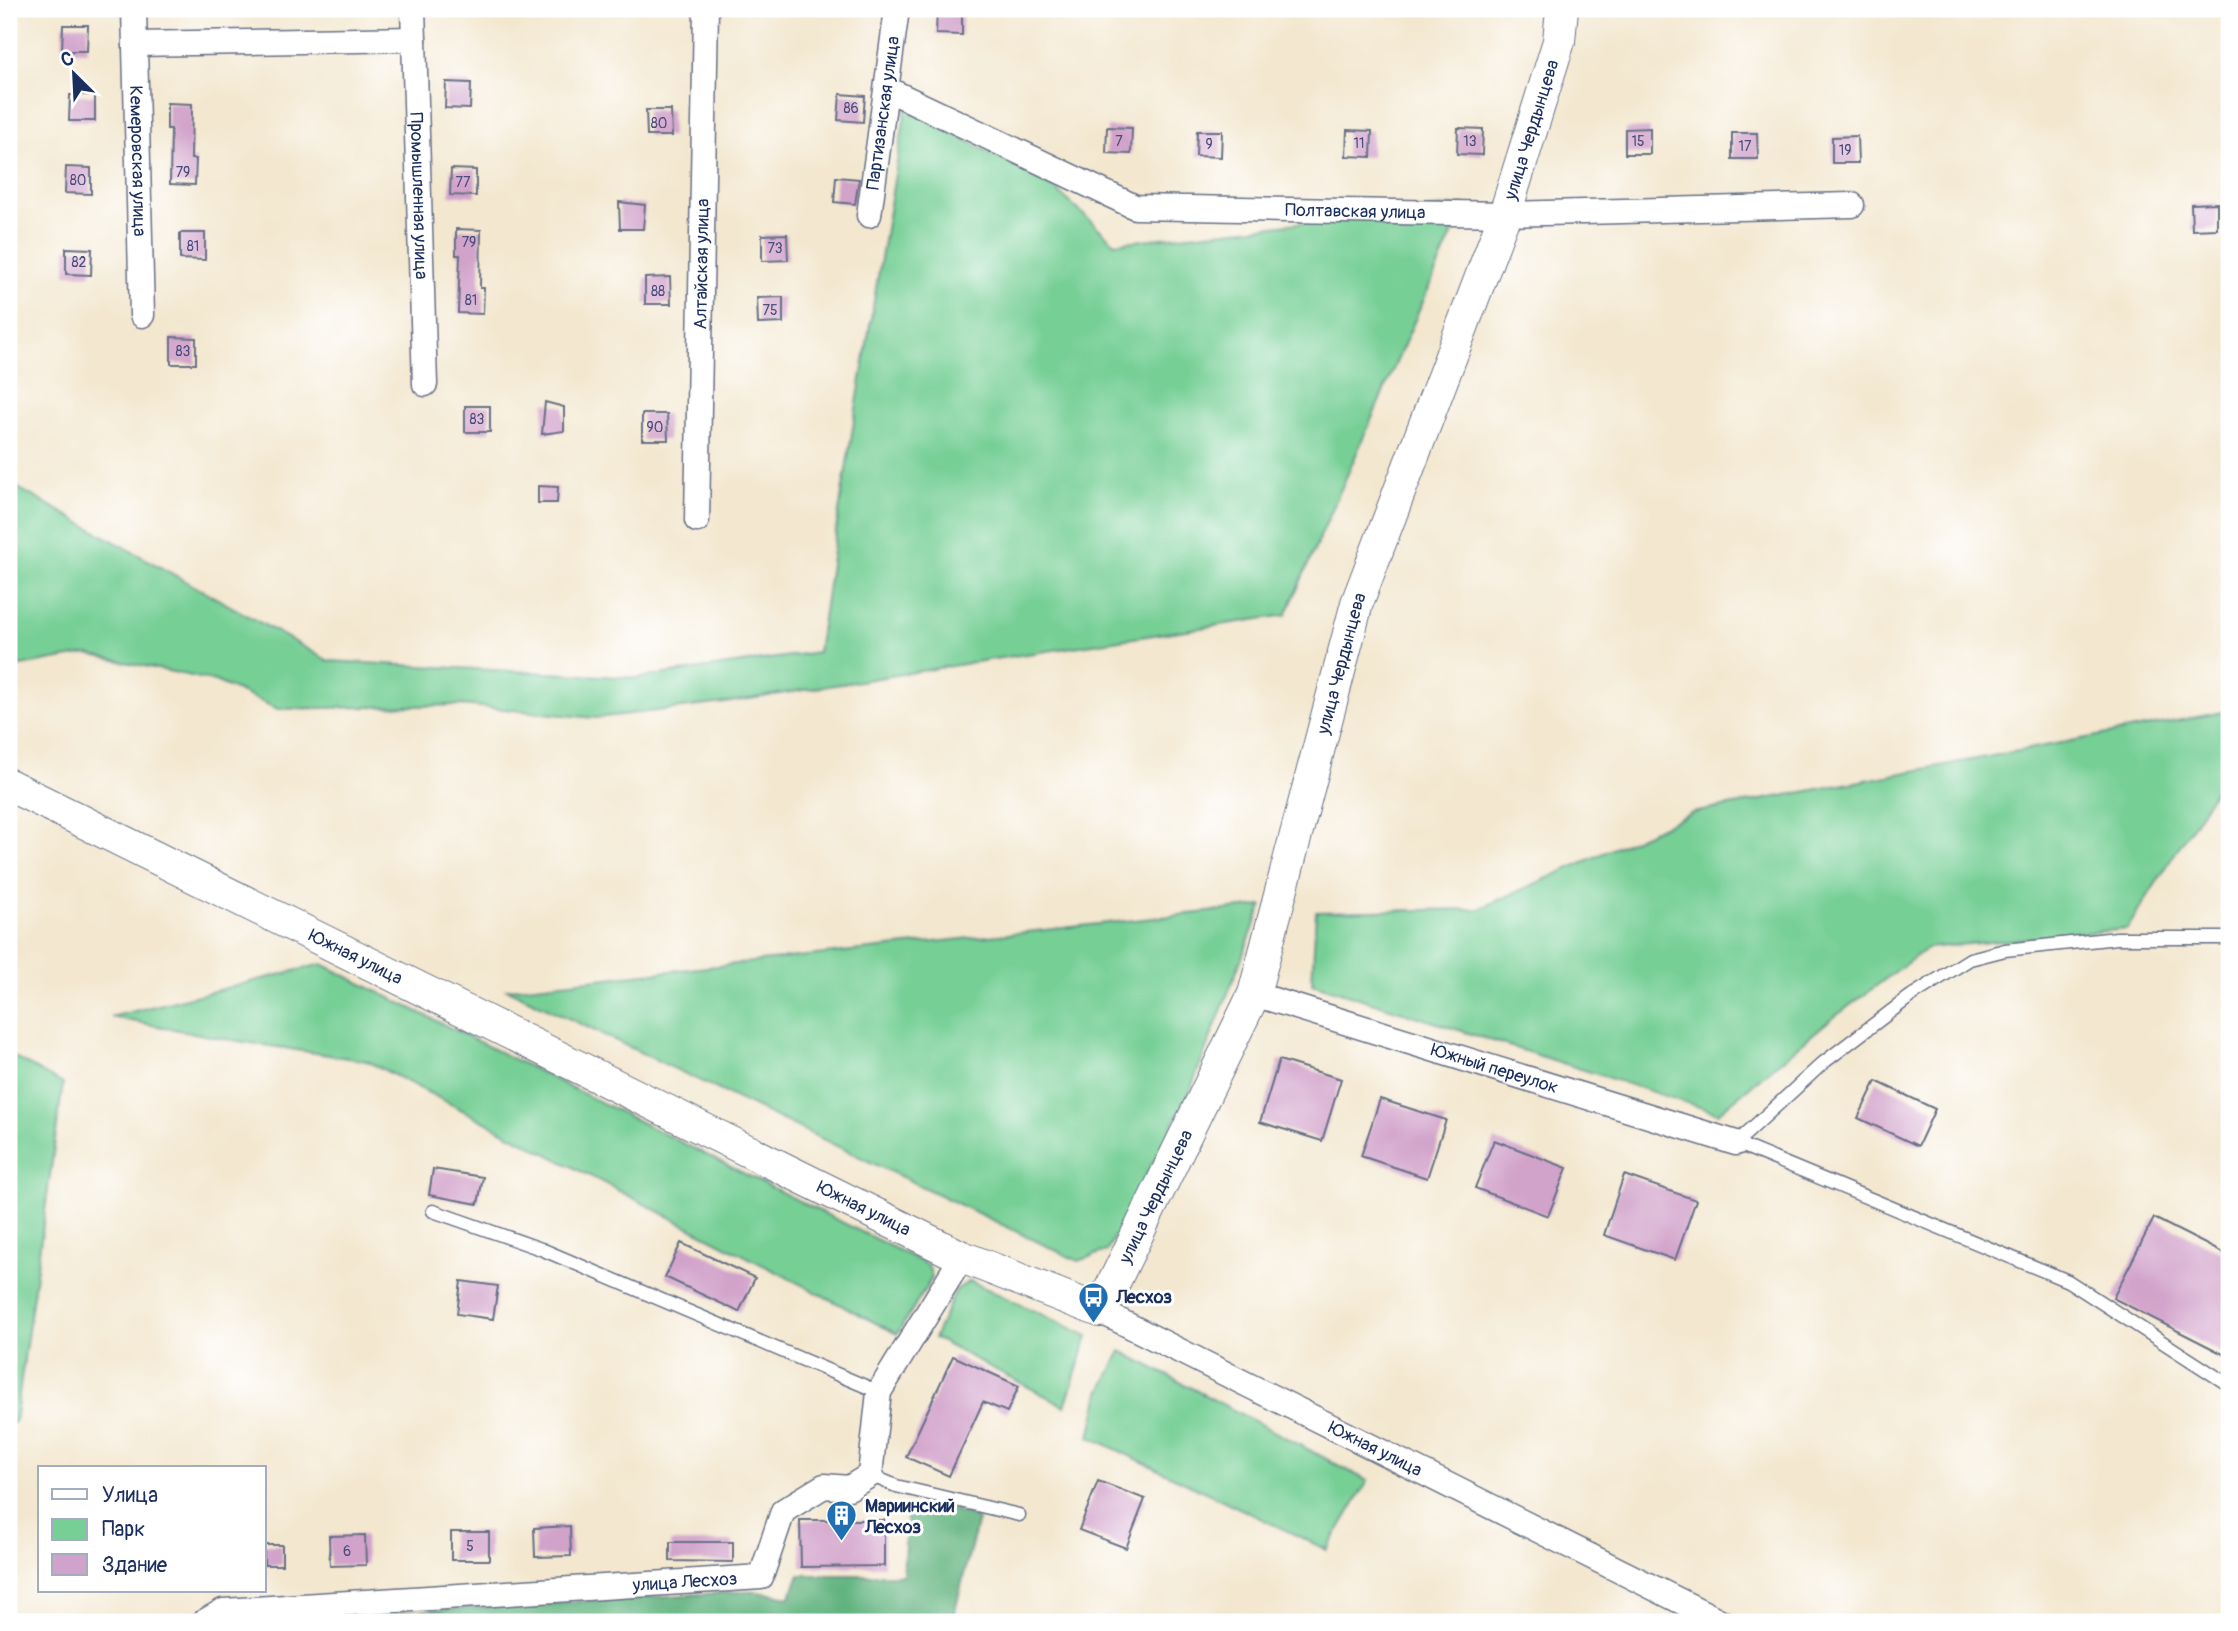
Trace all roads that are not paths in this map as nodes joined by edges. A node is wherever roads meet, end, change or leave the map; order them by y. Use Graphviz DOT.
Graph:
graph roads {
  1 [pos="134,9"];
  2 [pos="413,9"];
  3 [pos="706,9"];
  4 [pos="897,9"];
  5 [pos="1562,9"];
  6 [pos="414,39"];
  7 [pos="135,44"];
  8 [pos="887,89"];
  9 [pos="1852,205"];
  10 [pos="1505,214"];
  11 [pos="869,215"];
  12 [pos="142,315"];
  13 [pos="425,384"];
  14 [pos="697,520"];
  15 [pos="9,785"];
  16 [pos="2229,938"];
  17 [pos="1254,994"];
  18 [pos="1736,1143"];
  19 [pos="433,1211"];
  20 [pos="962,1257"];
  21 [pos="1100,1311"];
  22 [pos="2229,1385"];
  23 [pos="879,1392"];
  24 [pos="870,1475"];
  25 [pos="1019,1515"];
  26 [pos="204,1622"];
  27 [pos="1722,1622"];
  1 -- 7 [label="street, Кемеровская улица"];
  2 -- 6 [label="street, Промышленная улица"];
  3 -- 14 [label="street, Алтайская улица"];
  4 -- 8 [label="street, Партизанская улица"];
  5 -- 10 [label="street, улица Чердынцева"];
  6 -- 7 [label="street"];
  6 -- 13 [label="street, Промышленная улица"];
  7 -- 12 [label="street, Кемеровская улица"];
  8 -- 10 [label="street, Полтавская улица"];
  8 -- 11 [label="street, Партизанская улица"];
  9 -- 10 [label="street, Полтавская улица"];
  10 -- 17 [label="street, улица Чердынцева"];
  15 -- 20 [label="street, Южная улица"];
  16 -- 18 [label="lane"];
  17 -- 18 [label="street, Южный переулок"];
  17 -- 21 [label="street, улица Чердынцева"];
  18 -- 22 [label="lane"];
  19 -- 23 [label="lane"];
  20 -- 21 [label="street, Южная улица"];
  20 -- 23 [label="street"];
  21 -- 27 [label="street, Южная улица"];
  23 -- 24 [label="street"];
  24 -- 25 [label="lane"];
  24 -- 26 [label="street, улица Лесхоз"];
}
